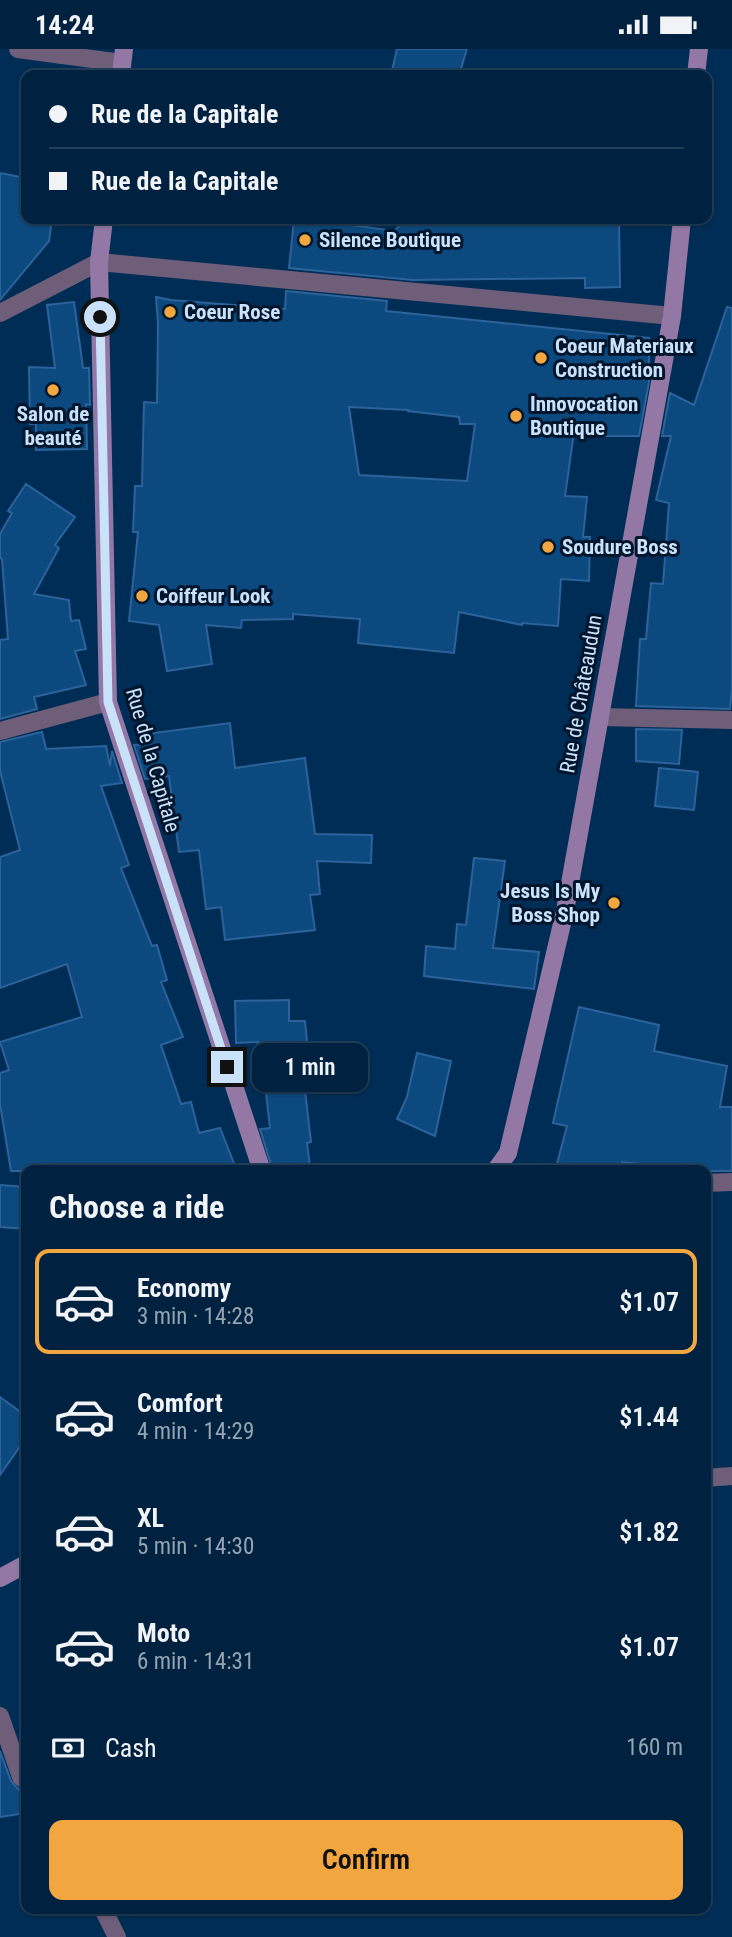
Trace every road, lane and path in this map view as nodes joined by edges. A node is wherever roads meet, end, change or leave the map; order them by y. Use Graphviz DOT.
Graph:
graph roads {
  1 [pos="18,49"];
  2 [pos="699,49"];
  3 [pos="122,62"];
  4 [pos="697,70"];
  5 [pos="104,224"];
  6 [pos="681,224"];
  7 [pos="100,262"];
  8 [pos="0,313"];
  9 [pos="672,316"];
  10 [pos="108,702"];
  11 [pos="600,717"];
  12 [pos="732,720"];
  13 [pos="0,731"];
  14 [pos="260,1165"];
  15 [pos="500,1165"];
  16 [pos="711,1182"];
  17 [pos="732,1182"];
  18 [pos="732,1476"];
  19 [pos="711,1478"];
  20 [pos="21,1567"];
  21 [pos="0,1578"];
  22 [pos="0,1716"];
  23 [pos="21,1777"];
  24 [pos="106,1914"];
  25 [pos="117,1937"];
  1 -- 3 [label="street"];
  2 -- 4 [label="street"];
  5 -- 7 [label="street, Rue de la Capitale"];
  6 -- 9 [label="street, Rue de Châteaudun"];
  7 -- 8 [label="street"];
  7 -- 9 [label="street"];
  7 -- 10 [label="street, Rue de la Capitale"];
  9 -- 11 [label="street, Rue de Châteaudun"];
  10 -- 13 [label="street"];
  10 -- 14 [label="street, Rue de la Capitale"];
  11 -- 12 [label="street"];
  11 -- 15 [label="street, Rue de Châteaudun"];
  16 -- 17 [label="street"];
  18 -- 19 [label="street"];
  20 -- 21 [label="street"];
  22 -- 23 [label="street"];
  24 -- 25 [label="street"];
}
